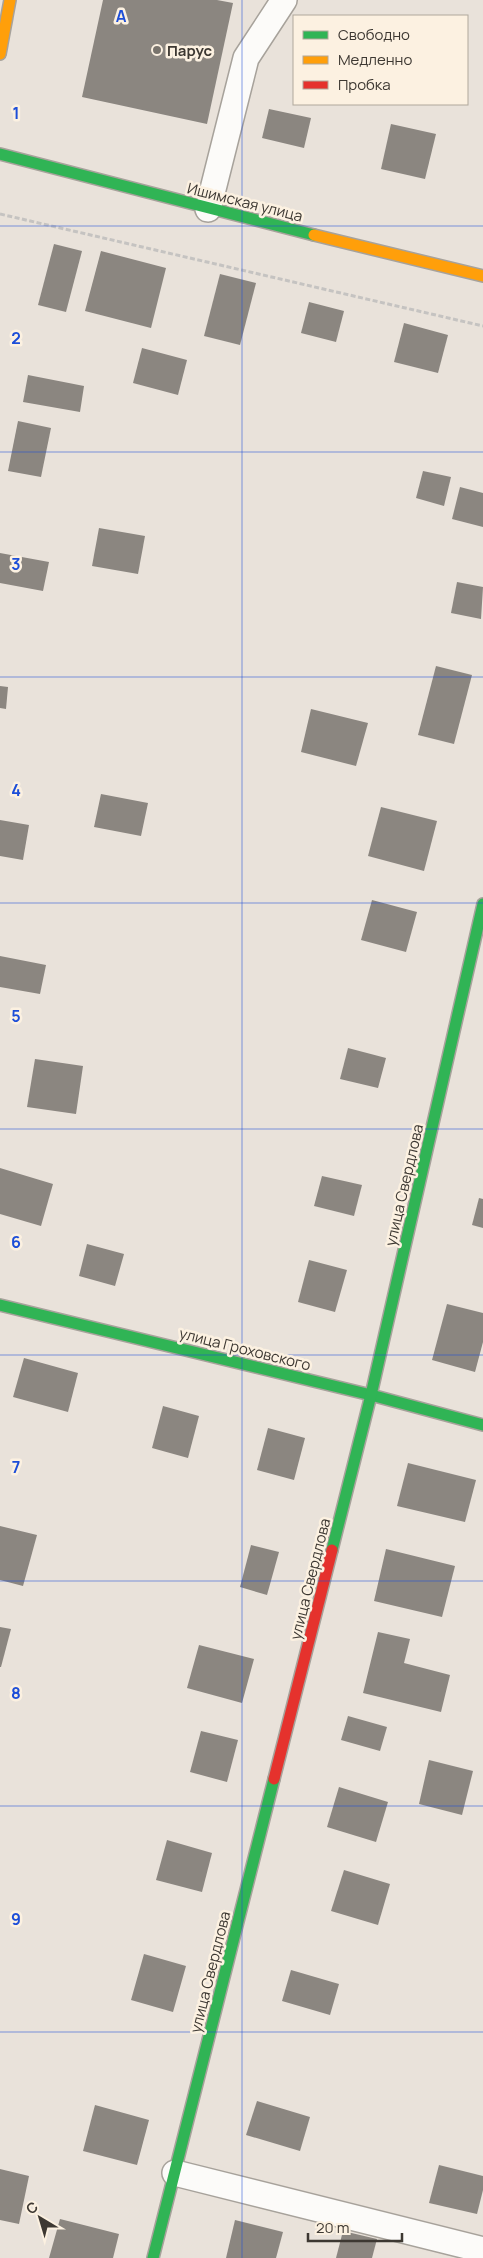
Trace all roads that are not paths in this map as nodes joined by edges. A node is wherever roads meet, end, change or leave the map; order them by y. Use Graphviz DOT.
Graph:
graph roads {
  1 [pos="10,0"];
  2 [pos="284,0"];
  3 [pos="0,54"];
  4 [pos="0,154"];
  5 [pos="208,209"];
  6 [pos="483,276"];
  7 [pos="483,904"];
  8 [pos="0,1305"];
  9 [pos="371,1395"];
  10 [pos="483,1426"];
  11 [pos="175,2173"];
  12 [pos="483,2250"];
  13 [pos="153,2258"];
  1 -- 3 [label="street"];
  2 -- 5 [label="street"];
  4 -- 5 [label="street, Ишимская улица"];
  5 -- 6 [label="street, Ишимская улица"];
  7 -- 9 [label="street, улица Свердлова"];
  8 -- 9 [label="street, улица Гроховского"];
  9 -- 10 [label="street, улица Гроховского"];
  9 -- 11 [label="street, улица Свердлова"];
  11 -- 12 [label="street"];
  11 -- 13 [label="street, улица Свердлова"];
}
